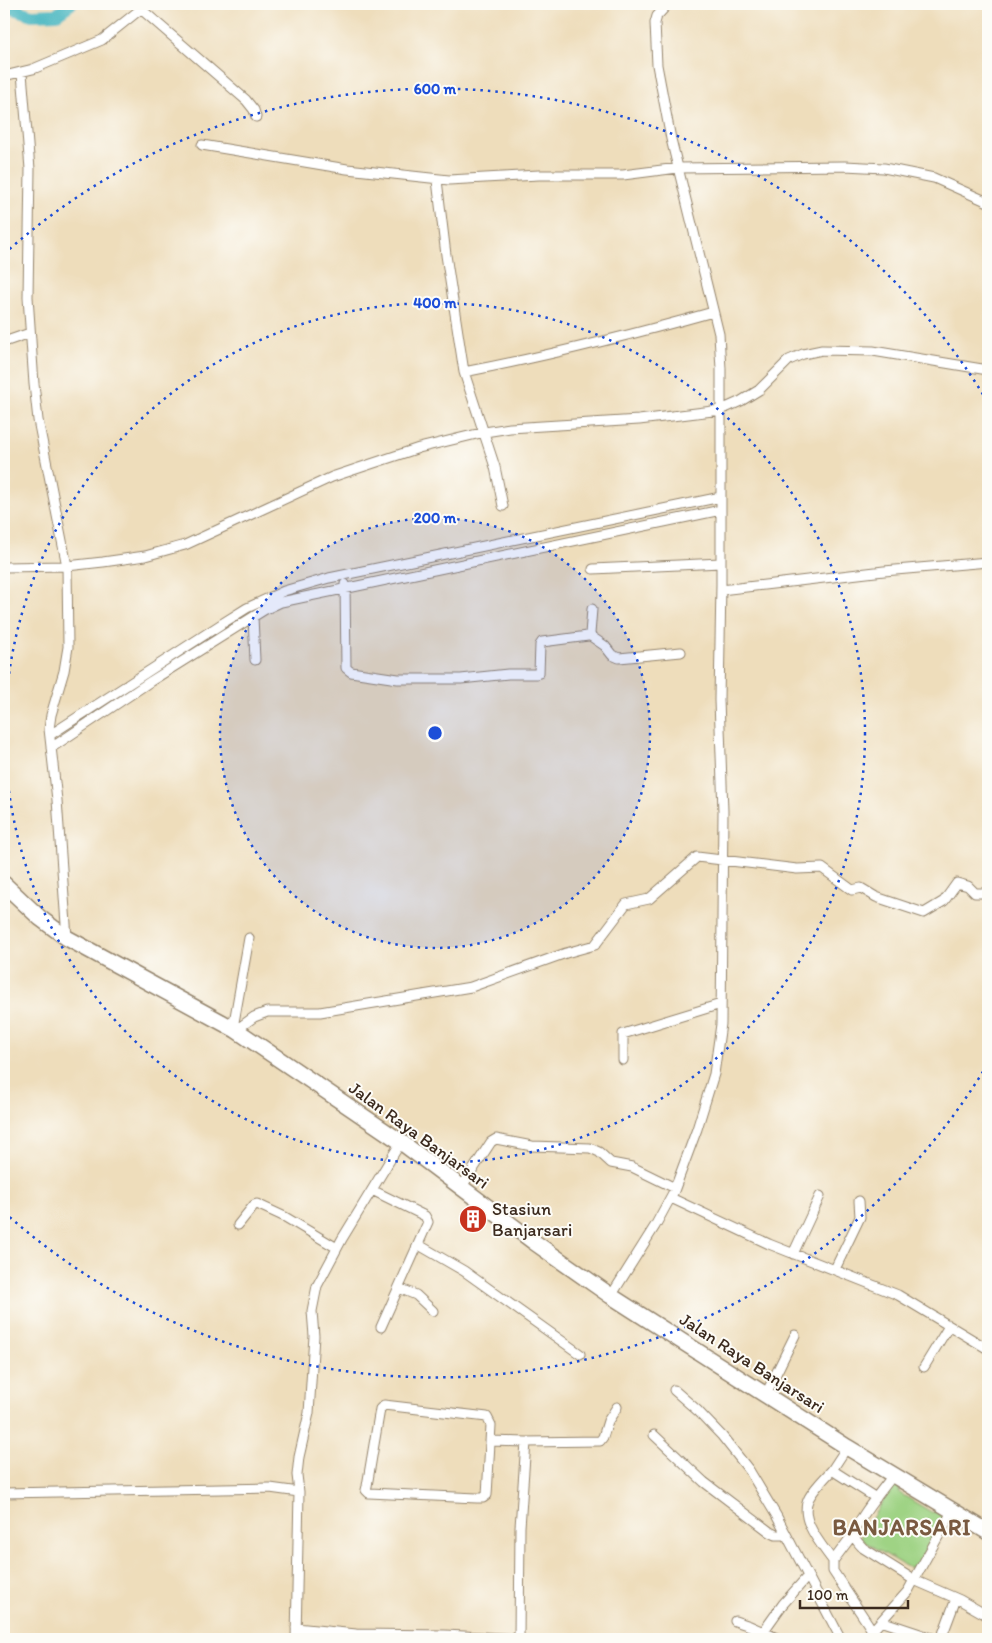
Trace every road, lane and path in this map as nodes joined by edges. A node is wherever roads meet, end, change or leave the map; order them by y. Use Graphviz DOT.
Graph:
graph roads {
  1 [pos="668,4"];
  2 [pos="144,6"];
  3 [pos="22,73"];
  4 [pos="4,76"];
  5 [pos="256,117"];
  6 [pos="202,145"];
  7 [pos="678,168"];
  8 [pos="437,180"];
  9 [pos="988,202"];
  10 [pos="713,312"];
  11 [pos="30,333"];
  12 [pos="4,342"];
  13 [pos="988,370"];
  14 [pos="464,372"];
  15 [pos="721,410"];
  16 [pos="485,432"];
  17 [pos="721,498"];
  18 [pos="503,506"];
  19 [pos="721,510"];
  20 [pos="618,525"];
  21 [pos="721,562"];
  22 [pos="988,562"];
  23 [pos="67,566"];
  24 [pos="4,567"];
  25 [pos="410,568"];
  26 [pos="593,569"];
  27 [pos="344,581"];
  28 [pos="311,589"];
  29 [pos="721,590"];
  30 [pos="262,606"];
  31 [pos="592,609"];
  32 [pos="253,617"];
  33 [pos="589,635"];
  34 [pos="198,646"];
  35 [pos="681,652"];
  36 [pos="255,660"];
  37 [pos="50,741"];
  38 [pos="722,860"];
  39 [pos="4,884"];
  40 [pos="988,893"];
  41 [pos="67,938"];
  42 [pos="249,938"];
  43 [pos="721,1004"];
  44 [pos="235,1029"];
  45 [pos="622,1060"];
  46 [pos="401,1142"];
  47 [pos="461,1188"];
  48 [pos="675,1188"];
  49 [pos="372,1190"];
  50 [pos="820,1196"];
  51 [pos="671,1198"];
  52 [pos="859,1201"];
  53 [pos="238,1224"];
  54 [pos="419,1244"];
  55 [pos="337,1248"];
  56 [pos="794,1254"];
  57 [pos="835,1269"];
  58 [pos="399,1288"];
  59 [pos="612,1296"];
  60 [pos="433,1311"];
  61 [pos="949,1326"];
  62 [pos="381,1327"];
  63 [pos="795,1335"];
  64 [pos="988,1349"];
  65 [pos="580,1354"];
  66 [pos="924,1367"];
  67 [pos="674,1390"];
  68 [pos="766,1394"];
  69 [pos="617,1407"];
  70 [pos="654,1435"];
  71 [pos="490,1441"];
  72 [pos="526,1442"];
  73 [pos="847,1446"];
  74 [pos="832,1470"];
  75 [pos="894,1474"];
  76 [pos="299,1492"];
  77 [pos="4,1493"];
  78 [pos="876,1498"];
  79 [pos="953,1510"];
  80 [pos="854,1532"];
  81 [pos="988,1532"];
  82 [pos="786,1535"];
  83 [pos="833,1561"];
  84 [pos="808,1576"];
  85 [pos="914,1580"];
  86 [pos="956,1598"];
  87 [pos="988,1616"];
  88 [pos="735,1621"];
  89 [pos="881,1622"];
  90 [pos="296,1628"];
  91 [pos="872,1630"];
  92 [pos="764,1632"];
  93 [pos="296,1639"];
  94 [pos="521,1639"];
  95 [pos="779,1639"];
  96 [pos="841,1639"];
  97 [pos="865,1639"];
  98 [pos="935,1639"];
  99 [pos="941,1639"];
  1 -- 7 [label="street"];
  2 -- 3 [label="street"];
  2 -- 5 [label="street"];
  3 -- 4 [label="street"];
  3 -- 11 [label="street"];
  6 -- 8 [label="street"];
  7 -- 8 [label="street"];
  7 -- 9 [label="street"];
  7 -- 10 [label="street"];
  8 -- 14 [label="street"];
  10 -- 14 [label="street"];
  10 -- 15 [label="street"];
  11 -- 12 [label="street"];
  11 -- 23 [label="street"];
  13 -- 15 [label="street"];
  14 -- 16 [label="street"];
  15 -- 16 [label="street"];
  15 -- 17 [label="street"];
  16 -- 18 [label="street"];
  16 -- 23 [label="street"];
  17 -- 19 [label="street"];
  17 -- 20 [label="street"];
  19 -- 20 [label="street"];
  19 -- 21 [label="street"];
  20 -- 25 [label="street"];
  21 -- 26 [label="street"];
  21 -- 29 [label="street"];
  22 -- 29 [label="street"];
  23 -- 24 [label="street"];
  23 -- 37 [label="street"];
  25 -- 27 [label="street"];
  25 -- 27 [label="street"];
  27 -- 28 [label="street"];
  27 -- 28 [label="street"];
  27 -- 33 [label="street"];
  28 -- 30 [label="street"];
  29 -- 38 [label="street"];
  30 -- 32 [label="street"];
  30 -- 34 [label="street"];
  31 -- 33 [label="street"];
  32 -- 34 [label="street"];
  32 -- 36 [label="street"];
  33 -- 35 [label="street"];
  34 -- 37 [label="street"];
  37 -- 41 [label="street"];
  38 -- 40 [label="street"];
  38 -- 43 [label="street"];
  38 -- 44 [label="street"];
  39 -- 41 [label="highway, Jalan Raya Banjarsari"];
  41 -- 44 [label="highway, Jalan Raya Banjarsari"];
  42 -- 44 [label="street"];
  43 -- 45 [label="street"];
  43 -- 48 [label="street"];
  44 -- 46 [label="highway, Jalan Raya Banjarsari"];
  46 -- 47 [label="highway, Jalan Raya Banjarsari"];
  46 -- 49 [label="street"];
  47 -- 48 [label="street"];
  47 -- 59 [label="highway, Jalan Raya Banjarsari"];
  48 -- 51 [label="street"];
  49 -- 54 [label="street"];
  49 -- 55 [label="street"];
  50 -- 56 [label="street"];
  51 -- 56 [label="street"];
  51 -- 59 [label="street"];
  52 -- 57 [label="street"];
  53 -- 55 [label="street"];
  54 -- 58 [label="street"];
  54 -- 65 [label="street"];
  55 -- 76 [label="street"];
  56 -- 57 [label="street"];
  57 -- 61 [label="street"];
  58 -- 60 [label="street"];
  58 -- 62 [label="street"];
  59 -- 68 [label="highway, Jalan Raya Banjarsari"];
  61 -- 64 [label="street"];
  61 -- 66 [label="street"];
  63 -- 68 [label="street"];
  67 -- 82 [label="street"];
  68 -- 73 [label="highway, Jalan Raya Banjarsari"];
  69 -- 72 [label="street"];
  70 -- 82 [label="street"];
  71 -- 71 [label="street"];
  71 -- 72 [label="street"];
  72 -- 94 [label="street"];
  73 -- 74 [label="street"];
  73 -- 75 [label="highway, Jalan Raya Banjarsari"];
  74 -- 78 [label="street"];
  74 -- 83 [label="street"];
  75 -- 78 [label="street"];
  75 -- 79 [label="highway, Jalan Raya Banjarsari"];
  76 -- 77 [label="street"];
  76 -- 90 [label="street"];
  78 -- 80 [label="street"];
  79 -- 81 [label="highway, Jalan Raya Banjarsari"];
  79 -- 85 [label="street"];
  80 -- 83 [label="street"];
  80 -- 85 [label="street"];
  82 -- 84 [label="street"];
  83 -- 91 [label="street"];
  84 -- 92 [label="street"];
  84 -- 96 [label="street"];
  85 -- 86 [label="street"];
  85 -- 89 [label="street"];
  86 -- 87 [label="street"];
  86 -- 99 [label="street"];
  88 -- 92 [label="street"];
  89 -- 91 [label="street"];
  89 -- 98 [label="street"];
  90 -- 93 [label="street"];
  90 -- 94 [label="street"];
  91 -- 97 [label="street"];
  92 -- 95 [label="street"];
}
